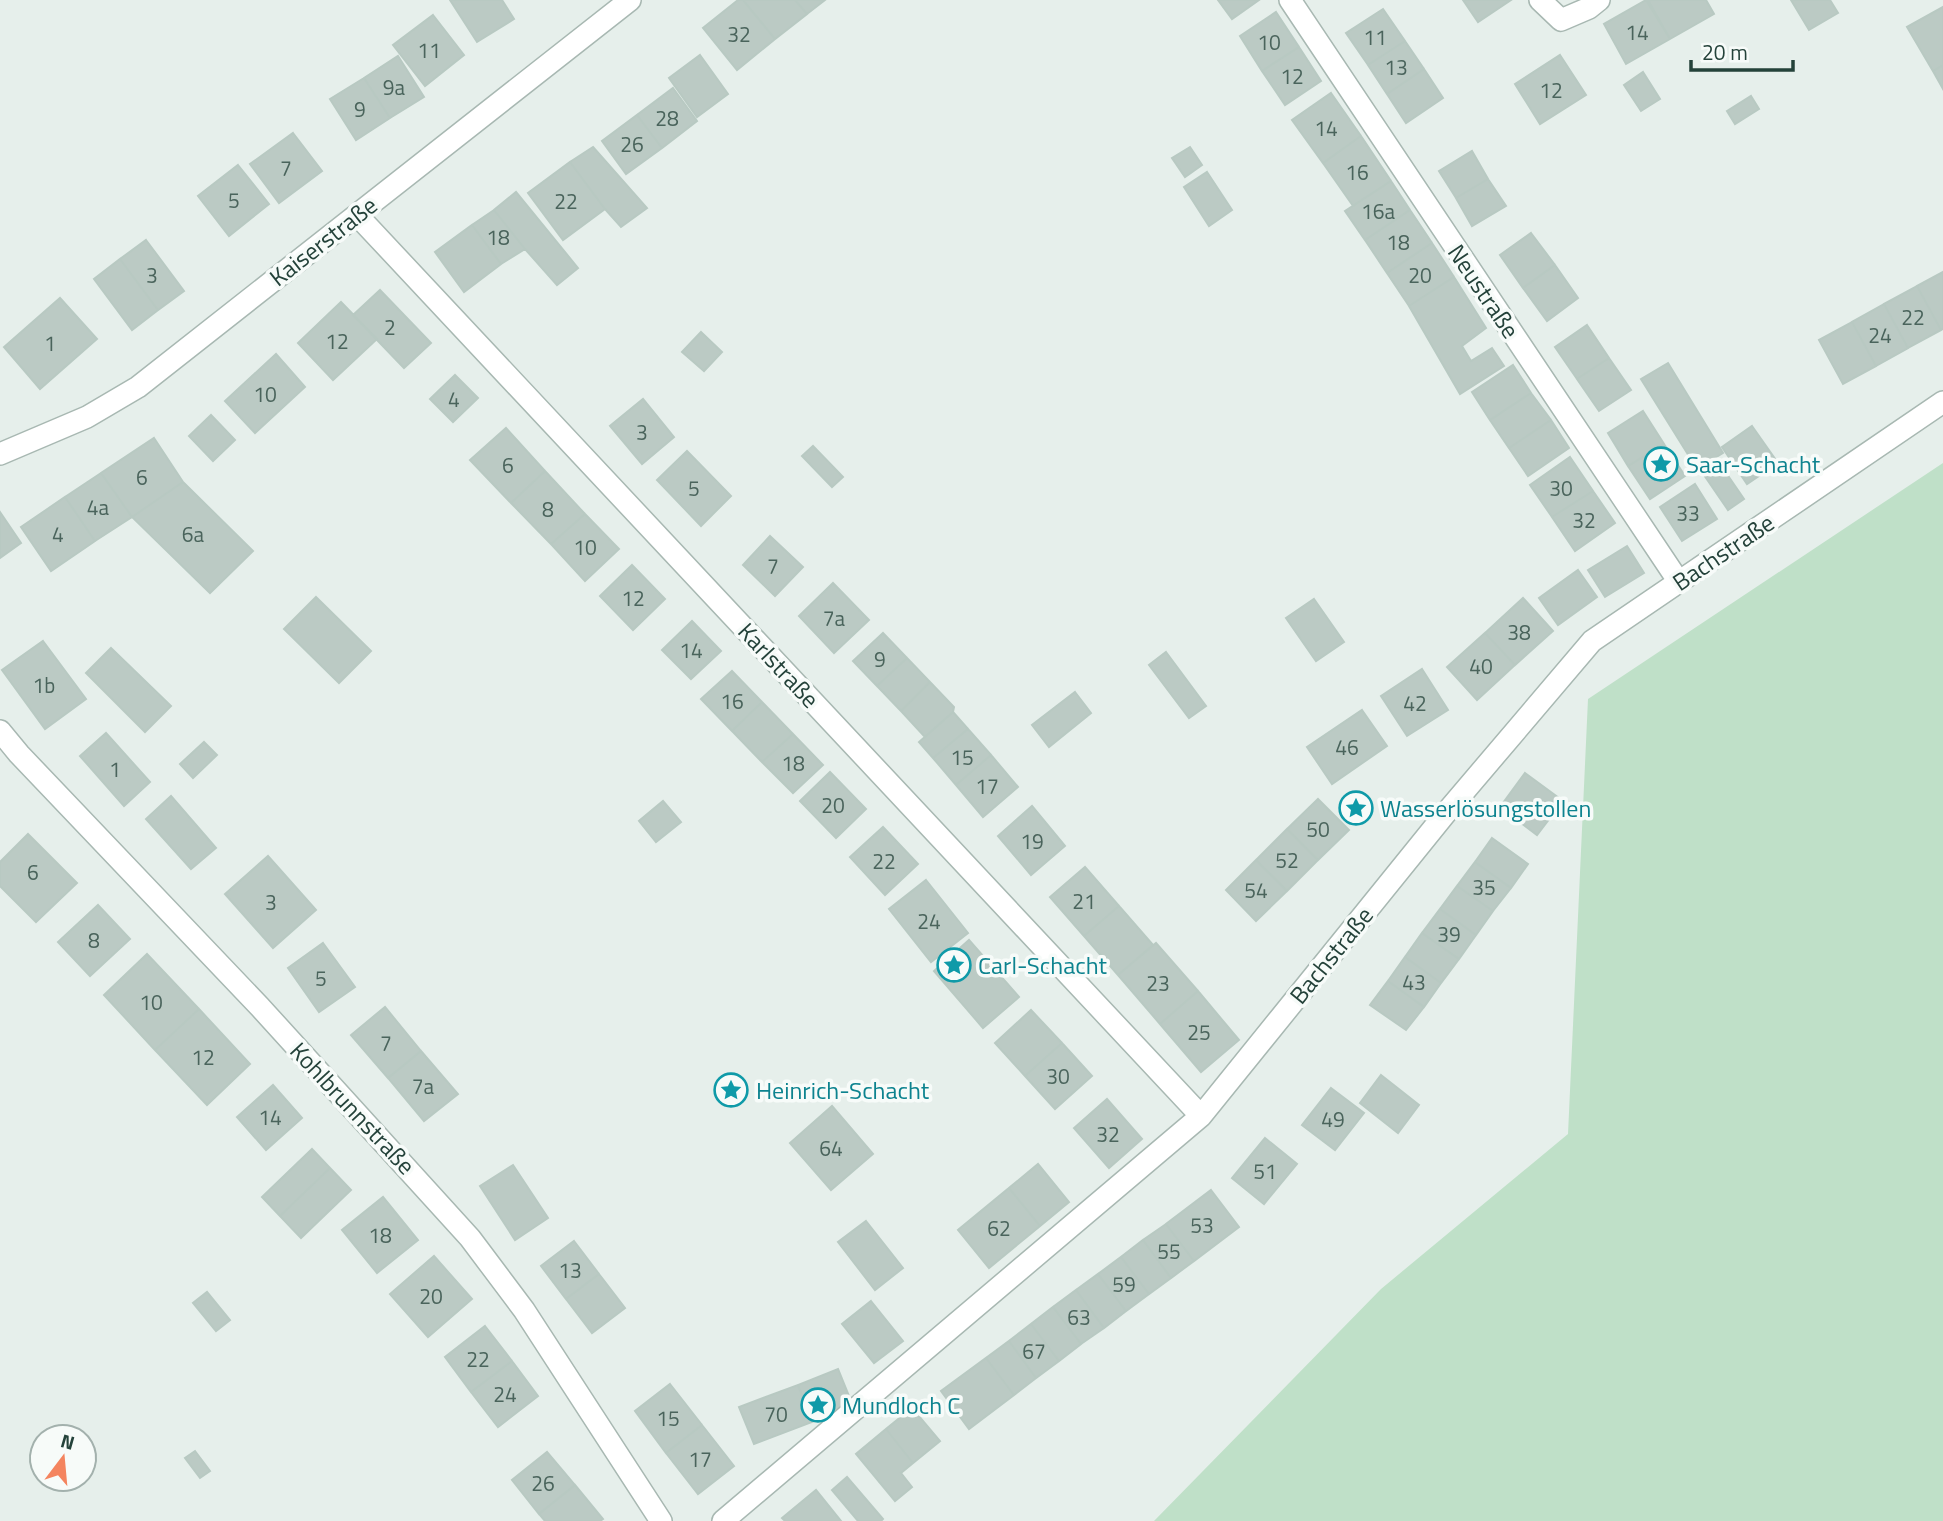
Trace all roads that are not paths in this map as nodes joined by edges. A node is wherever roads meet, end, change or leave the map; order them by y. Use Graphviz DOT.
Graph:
graph roads {
  1 [pos="630,0"];
  2 [pos="1290,0"];
  3 [pos="1540,0"];
  4 [pos="1599,0"];
  5 [pos="357,215"];
  6 [pos="1943,402"];
  7 [pos="0,454"];
  8 [pos="1679,582"];
  9 [pos="0,731"];
  10 [pos="1201,1116"];
  11 [pos="661,1521"];
  12 [pos="723,1521"];
  1 -- 5 [label="street, Kaiserstraße"];
  2 -- 8 [label="street, Neustraße"];
  3 -- 4 [label="street"];
  5 -- 7 [label="street, Kaiserstraße"];
  5 -- 10 [label="street, Karlstraße"];
  6 -- 8 [label="street, Bachstraße"];
  8 -- 10 [label="street, Bachstraße"];
  9 -- 11 [label="street, Kohlbrunnstraße"];
  10 -- 12 [label="street, Bachstraße"];
}
